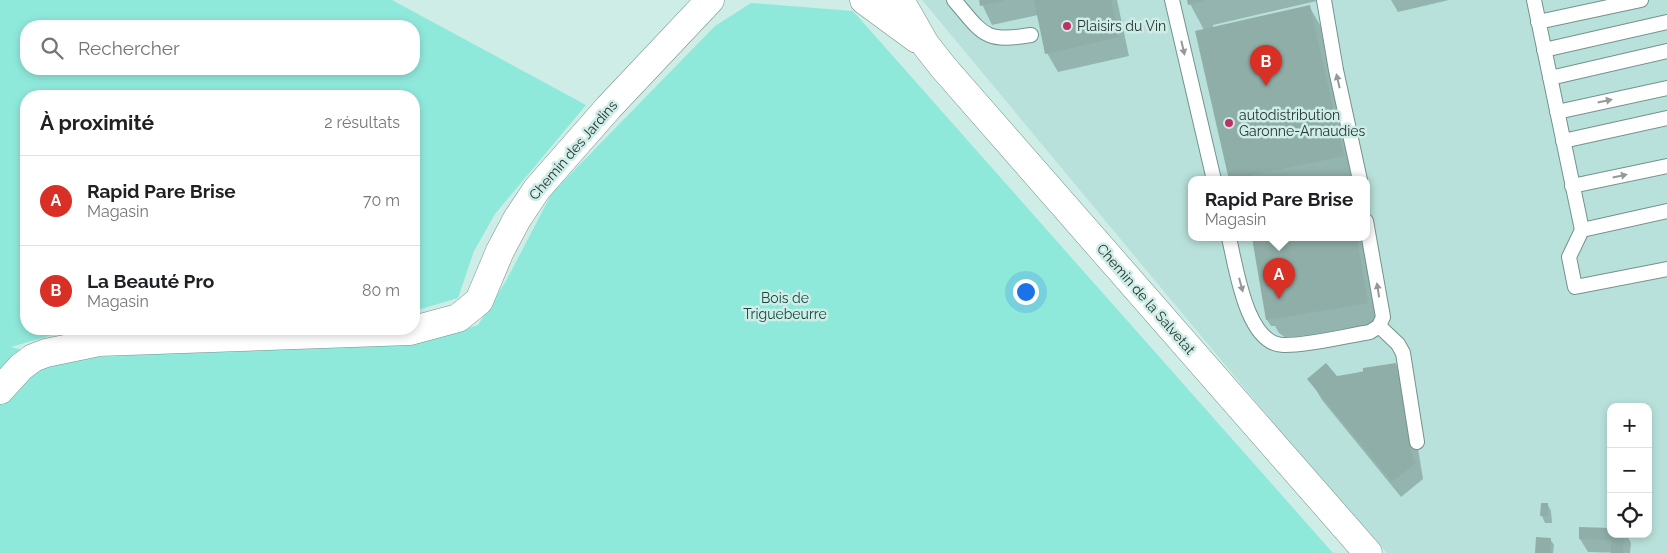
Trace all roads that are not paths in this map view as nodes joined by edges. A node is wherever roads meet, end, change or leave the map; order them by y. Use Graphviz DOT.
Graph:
graph roads {
  1 [pos="710,0"];
  2 [pos="864,0"];
  3 [pos="900,0"];
  4 [pos="954,0"];
  5 [pos="1172,0"];
  6 [pos="1324,0"];
  7 [pos="1534,0"];
  8 [pos="1641,0"];
  9 [pos="1538,22"];
  10 [pos="1667,22"];
  11 [pos="1031,35"];
  12 [pos="924,44"];
  13 [pos="1544,50"];
  14 [pos="1667,51"];
  15 [pos="1550,78"];
  16 [pos="1667,88"];
  17 [pos="1557,112"];
  18 [pos="1667,118"];
  19 [pos="1563,141"];
  20 [pos="1667,166"];
  21 [pos="1213,176"];
  22 [pos="1359,176"];
  23 [pos="1572,186"];
  24 [pos="1667,211"];
  25 [pos="1582,230"];
  26 [pos="1229,241"];
  27 [pos="1370,241"];
  28 [pos="1667,269"];
  29 [pos="1379,326"];
  30 [pos="420,328"];
  31 [pos="297,335"];
  32 [pos="0,390"];
  33 [pos="1417,442"];
  34 [pos="1368,553"];
  1 -- 30 [label="street, Chemin des Jardins"];
  2 -- 12 [label="street, Chemin de la Salvetat"];
  3 -- 12 [label="street, Chemin de la Salvetat"];
  4 -- 11 [label="lane"];
  5 -- 21 [label="lane, one-way"];
  22 -- 6 [label="lane, one-way"];
  7 -- 9 [label="lane"];
  8 -- 9 [label="lane"];
  9 -- 13 [label="lane"];
  10 -- 13 [label="lane"];
  12 -- 34 [label="street, Chemin de la Salvetat"];
  13 -- 15 [label="lane"];
  14 -- 15 [label="lane"];
  15 -- 17 [label="lane"];
  17 -- 16 [label="lane, one-way"];
  17 -- 19 [label="lane"];
  18 -- 19 [label="lane"];
  19 -- 23 [label="lane"];
  23 -- 20 [label="lane, one-way"];
  23 -- 25 [label="lane"];
  24 -- 25 [label="lane"];
  25 -- 28 [label="lane"];
  26 -- 29 [label="lane, one-way"];
  29 -- 27 [label="lane, one-way"];
  29 -- 33 [label="lane"];
  31 -- 32 [label="street, Chemin des Jardins"];
}
